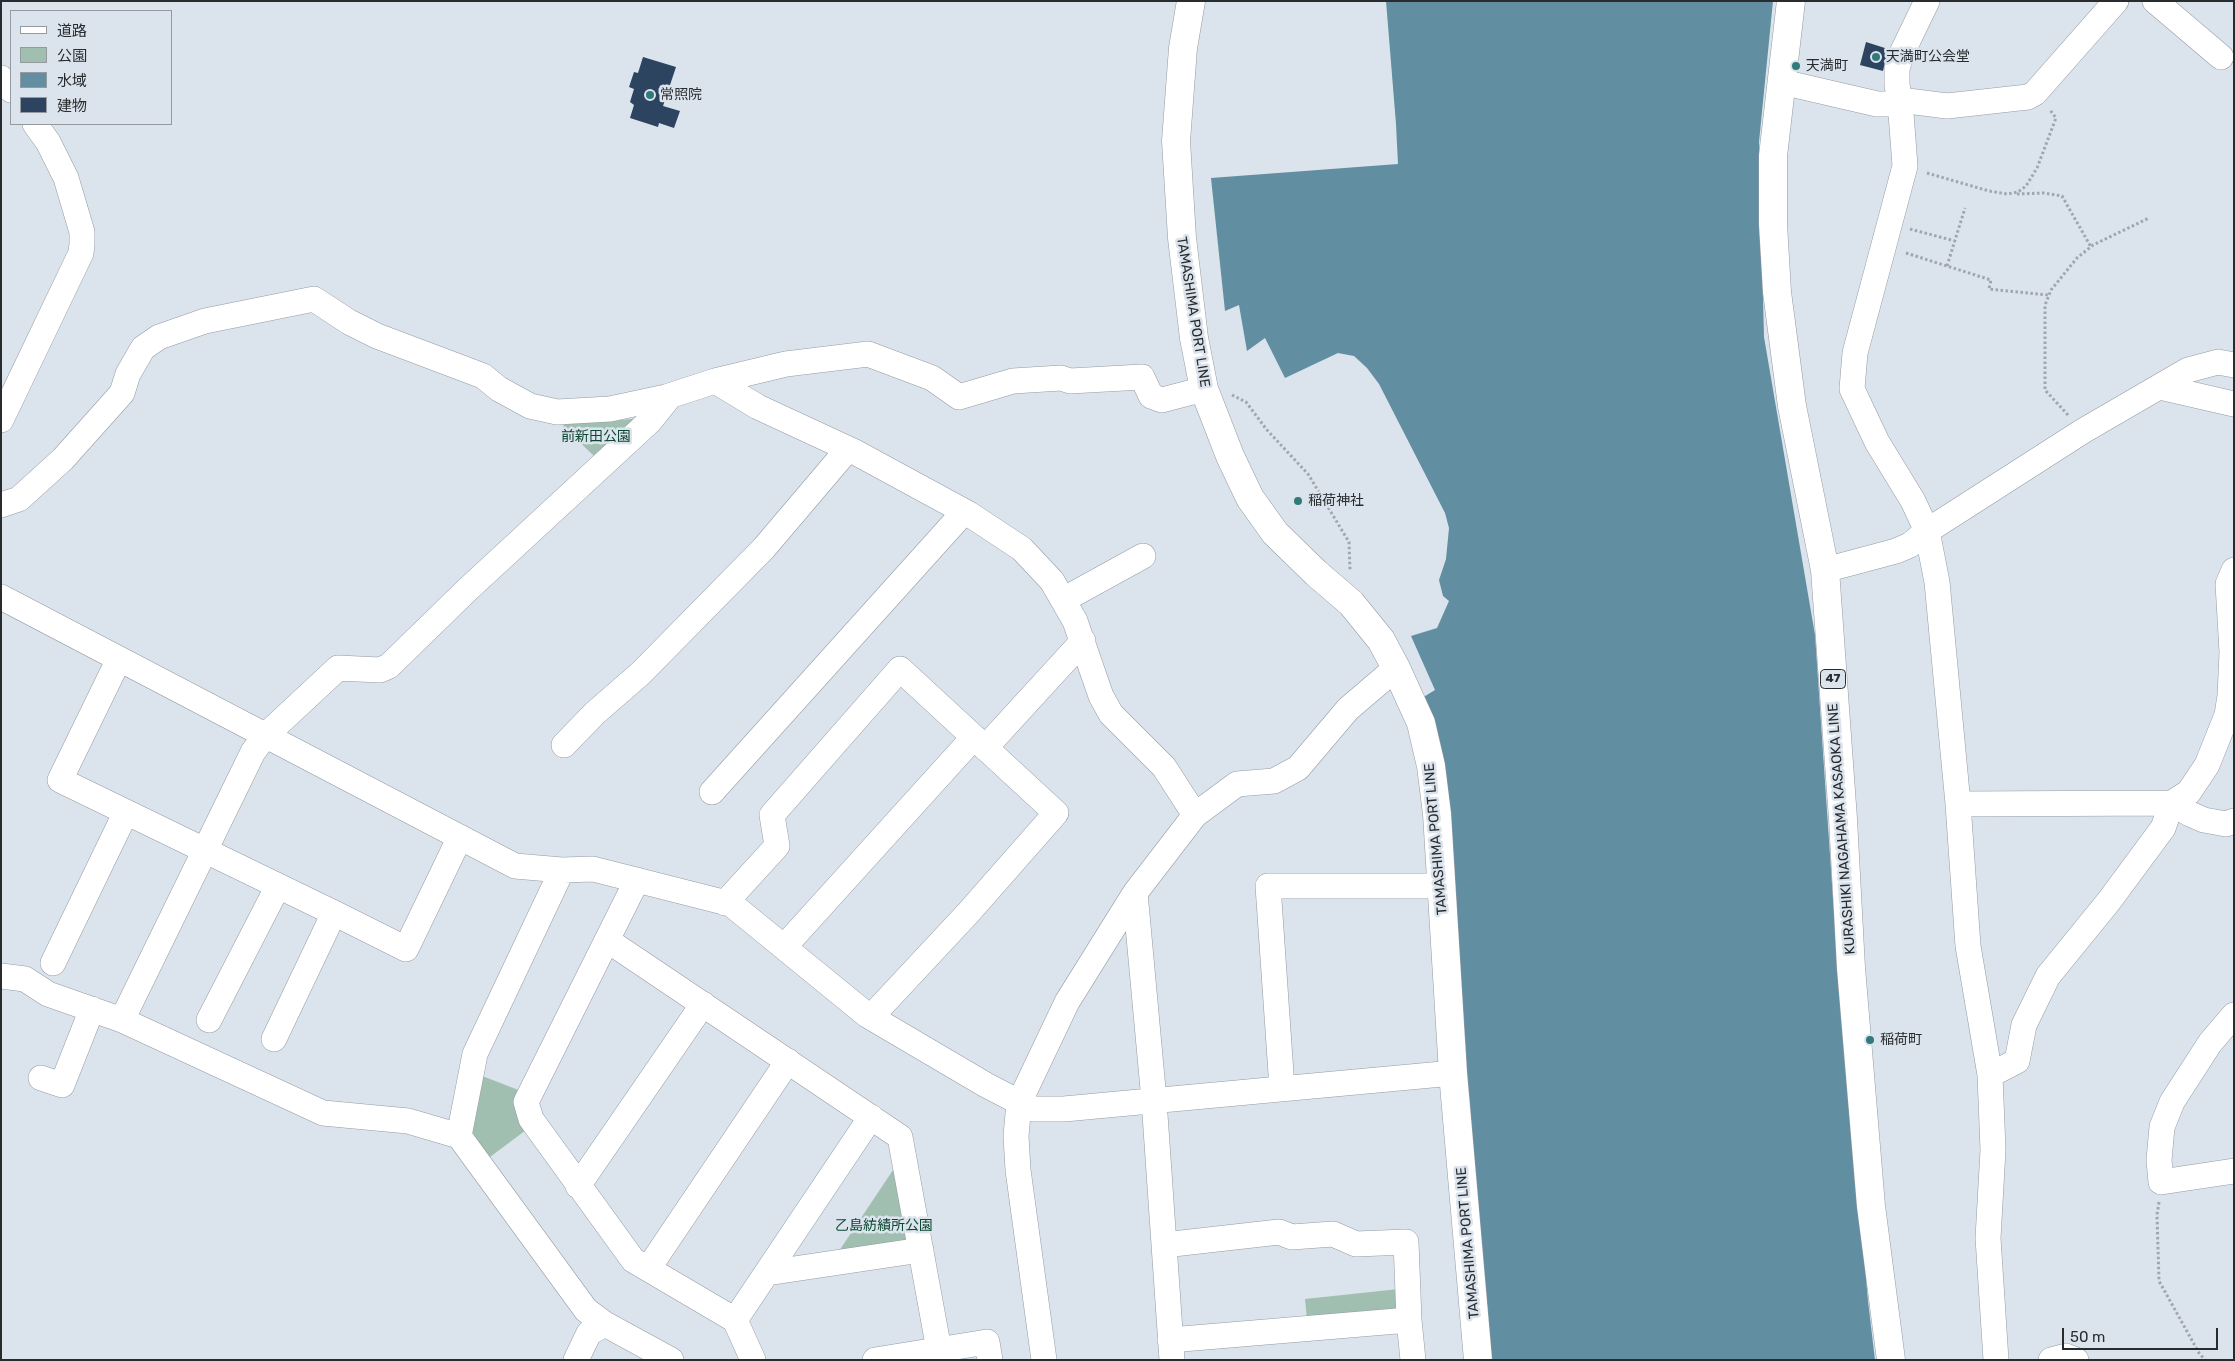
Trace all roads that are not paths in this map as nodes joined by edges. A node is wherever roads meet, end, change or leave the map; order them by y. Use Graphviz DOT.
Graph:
graph roads {
  1 [pos="1191,1"];
  2 [pos="1791,1"];
  3 [pos="1927,1"];
  4 [pos="2116,1"];
  5 [pos="2155,1"];
  6 [pos="2221,57"];
  7 [pos="1,78"];
  8 [pos="1782,82"];
  9 [pos="10,89"];
  10 [pos="1900,100"];
  11 [pos="36,125"];
  12 [pos="2234,365"];
  13 [pos="715,381"];
  14 [pos="2160,387"];
  15 [pos="1204,388"];
  16 [pos="670,396"];
  17 [pos="2234,404"];
  18 [pos="1,420"];
  19 [pos="848,448"];
  20 [pos="1,505"];
  21 [pos="964,512"];
  22 [pos="1927,531"];
  23 [pos="1144,556"];
  24 [pos="1825,570"];
  25 [pos="2234,570"];
  26 [pos="1,597"];
  27 [pos="1063,600"];
  28 [pos="1082,641"];
  29 [pos="119,659"];
  30 [pos="1396,668"];
  31 [pos="265,736"];
  32 [pos="980,743"];
  33 [pos="564,745"];
  34 [pos="712,792"];
  35 [pos="2172,803"];
  36 [pos="1958,804"];
  37 [pos="126,812"];
  38 [pos="1194,814"];
  39 [pos="2234,821"];
  40 [pos="460,837"];
  41 [pos="205,850"];
  42 [pos="562,870"];
  43 [pos="637,880"];
  44 [pos="278,886"];
  45 [pos="1441,886"];
  46 [pos="1135,893"];
  47 [pos="725,903"];
  48 [pos="334,913"];
  49 [pos="608,940"];
  50 [pos="784,947"];
  51 [pos="53,963"];
  52 [pos="1,976"];
  53 [pos="703,1004"];
  54 [pos="92,1009"];
  55 [pos="2234,1015"];
  56 [pos="871,1017"];
  57 [pos="122,1020"];
  58 [pos="209,1020"];
  59 [pos="274,1039"];
  60 [pos="788,1061"];
  61 [pos="1453,1073"];
  62 [pos="1990,1074"];
  63 [pos="40,1078"];
  64 [pos="1282,1088"];
  65 [pos="1154,1100"];
  66 [pos="1019,1103"];
  67 [pos="870,1117"];
  68 [pos="459,1136"];
  69 [pos="2234,1171"];
  70 [pos="578,1186"];
  71 [pos="1164,1245"];
  72 [pos="921,1250"];
  73 [pos="648,1269"];
  74 [pos="767,1272"];
  75 [pos="735,1320"];
  76 [pos="1409,1320"];
  77 [pos="605,1324"];
  78 [pos="939,1350"];
  79 [pos="1171,1350"];
  80 [pos="576,1360"];
  81 [pos="671,1360"];
  82 [pos="753,1360"];
  83 [pos="875,1360"];
  84 [pos="990,1360"];
  85 [pos="1044,1360"];
  86 [pos="1413,1360"];
  87 [pos="1478,1360"];
  88 [pos="1891,1360"];
  89 [pos="1996,1360"];
  90 [pos="2051,1360"];
  91 [pos="2076,1360"];
  1 -- 15 [label="main road, TAMASHIMA PORT LINE"];
  2 -- 8 [label="main road, KURASHIKI NAGAHAMA KASAOKA LINE / 47"];
  3 -- 10 [label="street"];
  4 -- 10 [label="street"];
  5 -- 6 [label="street"];
  7 -- 9 [label="street"];
  8 -- 10 [label="street"];
  8 -- 24 [label="main road, KURASHIKI NAGAHAMA KASAOKA LINE / 47"];
  10 -- 22 [label="street"];
  11 -- 18 [label="street"];
  12 -- 14 [label="street"];
  13 -- 15 [label="street"];
  13 -- 16 [label="street"];
  13 -- 19 [label="street"];
  14 -- 17 [label="street"];
  14 -- 22 [label="street"];
  15 -- 30 [label="main road, TAMASHIMA PORT LINE"];
  16 -- 20 [label="street"];
  16 -- 31 [label="street"];
  19 -- 21 [label="street"];
  19 -- 33 [label="street"];
  21 -- 27 [label="street"];
  21 -- 34 [label="street"];
  22 -- 24 [label="street"];
  22 -- 36 [label="street"];
  23 -- 27 [label="street"];
  24 -- 88 [label="main road, KURASHIKI NAGAHAMA KASAOKA LINE / 47"];
  25 -- 35 [label="street"];
  26 -- 29 [label="street"];
  27 -- 28 [label="street"];
  28 -- 32 [label="street"];
  28 -- 38 [label="street"];
  29 -- 31 [label="street"];
  29 -- 37 [label="street"];
  30 -- 38 [label="street"];
  30 -- 45 [label="main road, TAMASHIMA PORT LINE"];
  31 -- 40 [label="street"];
  31 -- 41 [label="street"];
  32 -- 47 [label="street"];
  32 -- 50 [label="street"];
  32 -- 56 [label="street"];
  35 -- 36 [label="street"];
  35 -- 39 [label="street"];
  35 -- 62 [label="street"];
  36 -- 62 [label="street"];
  37 -- 41 [label="street"];
  37 -- 51 [label="street"];
  38 -- 46 [label="street"];
  40 -- 42 [label="street"];
  40 -- 48 [label="street"];
  41 -- 44 [label="street"];
  41 -- 57 [label="street"];
  42 -- 43 [label="street"];
  42 -- 68 [label="street"];
  43 -- 47 [label="street"];
  43 -- 49 [label="street"];
  44 -- 48 [label="street"];
  44 -- 58 [label="street"];
  45 -- 61 [label="main road, TAMASHIMA PORT LINE"];
  45 -- 64 [label="street"];
  46 -- 65 [label="street"];
  46 -- 66 [label="street"];
  47 -- 50 [label="street"];
  48 -- 59 [label="street"];
  49 -- 53 [label="street"];
  49 -- 70 [label="street"];
  50 -- 56 [label="street"];
  52 -- 54 [label="street"];
  53 -- 60 [label="street"];
  53 -- 70 [label="street"];
  54 -- 57 [label="street"];
  54 -- 63 [label="street"];
  55 -- 69 [label="street"];
  56 -- 66 [label="street"];
  57 -- 68 [label="street"];
  60 -- 67 [label="street"];
  60 -- 73 [label="street"];
  61 -- 64 [label="street"];
  61 -- 87 [label="main road, TAMASHIMA PORT LINE"];
  62 -- 89 [label="street"];
  64 -- 65 [label="street"];
  65 -- 66 [label="street"];
  65 -- 71 [label="street"];
  66 -- 85 [label="street"];
  67 -- 72 [label="street"];
  67 -- 74 [label="street"];
  68 -- 77 [label="street"];
  70 -- 73 [label="street"];
  71 -- 76 [label="street"];
  71 -- 79 [label="street"];
  72 -- 74 [label="street"];
  72 -- 78 [label="street"];
  73 -- 75 [label="street"];
  74 -- 75 [label="street"];
  75 -- 82 [label="street"];
  76 -- 79 [label="street"];
  76 -- 86 [label="street"];
  77 -- 80 [label="street"];
  77 -- 81 [label="street"];
  78 -- 83 [label="street"];
  78 -- 84 [label="street"];
  90 -- 91 [label="street"];
}
